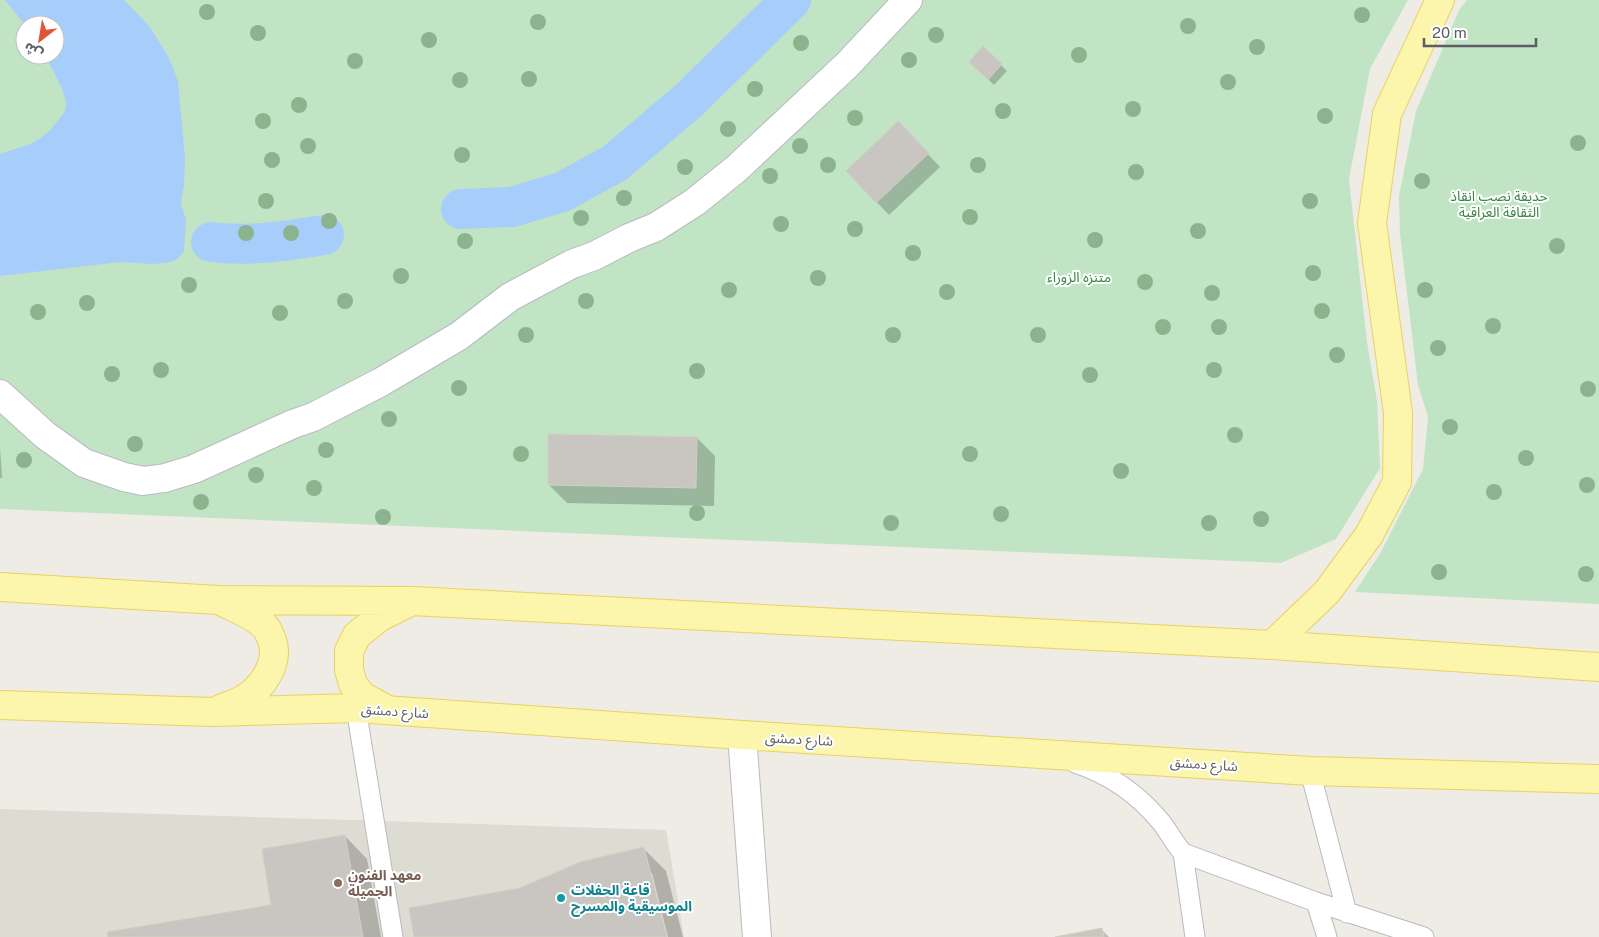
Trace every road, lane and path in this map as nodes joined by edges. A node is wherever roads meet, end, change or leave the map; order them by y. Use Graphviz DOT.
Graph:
graph roads {
  1 [pos="908,0"];
  2 [pos="1440,0"];
  3 [pos="0,394"];
  4 [pos="0,586"];
  5 [pos="218,600"];
  6 [pos="412,601"];
  7 [pos="1272,645"];
  8 [pos="1599,667"];
  9 [pos="0,705"];
  10 [pos="356,708"];
  11 [pos="212,712"];
  12 [pos="391,712"];
  13 [pos="742,735"];
  14 [pos="1043,754"];
  15 [pos="1310,771"];
  16 [pos="1599,779"];
  17 [pos="1183,853"];
  18 [pos="1316,902"];
  19 [pos="1348,913"];
  20 [pos="1373,928"];
  21 [pos="393,937"];
  22 [pos="757,937"];
  23 [pos="1195,937"];
  24 [pos="1327,937"];
  25 [pos="1423,937"];
  1 -- 3 [label="street"];
  2 -- 7 [label="main road"];
  4 -- 5 [label="main road"];
  5 -- 6 [label="main road"];
  5 -- 11 [label="main road"];
  6 -- 7 [label="main road"];
  6 -- 12 [label="main road"];
  7 -- 8 [label="main road"];
  9 -- 11 [label="main road, شارع دمشق"];
  10 -- 11 [label="main road, شارع دمشق"];
  10 -- 12 [label="main road, شارع دمشق"];
  10 -- 21 [label="lane"];
  12 -- 13 [label="main road, شارع دمشق"];
  13 -- 14 [label="main road, شارع دمشق"];
  13 -- 22 [label="street"];
  14 -- 15 [label="main road, شارع دمشق"];
  14 -- 17 [label="lane"];
  15 -- 16 [label="main road, شارع دمشق"];
  15 -- 19 [label="lane"];
  17 -- 18 [label="lane"];
  17 -- 23 [label="lane"];
  18 -- 19 [label="lane"];
  18 -- 24 [label="lane"];
  19 -- 20 [label="lane"];
  20 -- 25 [label="lane"];
}
